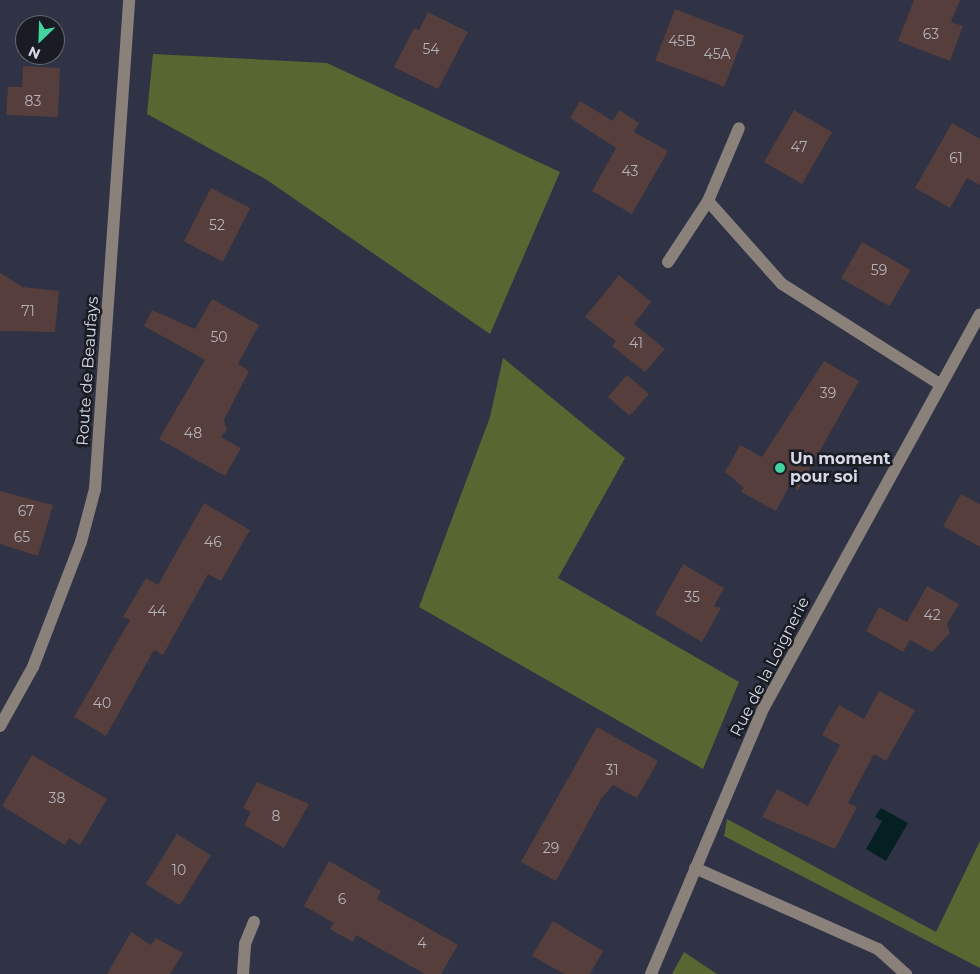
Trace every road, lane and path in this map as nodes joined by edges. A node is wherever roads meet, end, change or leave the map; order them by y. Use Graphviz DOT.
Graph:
graph roads {
  1 [pos="129,0"];
  2 [pos="739,128"];
  3 [pos="708,201"];
  4 [pos="668,262"];
  5 [pos="980,314"];
  6 [pos="941,385"];
  7 [pos="0,726"];
  8 [pos="695,868"];
  9 [pos="254,922"];
  10 [pos="243,974"];
  11 [pos="650,974"];
  12 [pos="906,974"];
  1 -- 7 [label="street, Route de Beaufays"];
  2 -- 3 [label="street"];
  3 -- 4 [label="street"];
  3 -- 6 [label="street"];
  5 -- 6 [label="street, Rue de la Loignerie"];
  6 -- 8 [label="street, Rue de la Loignerie"];
  8 -- 11 [label="street, Rue de la Loignerie"];
  8 -- 12 [label="street"];
  9 -- 10 [label="street"];
}
